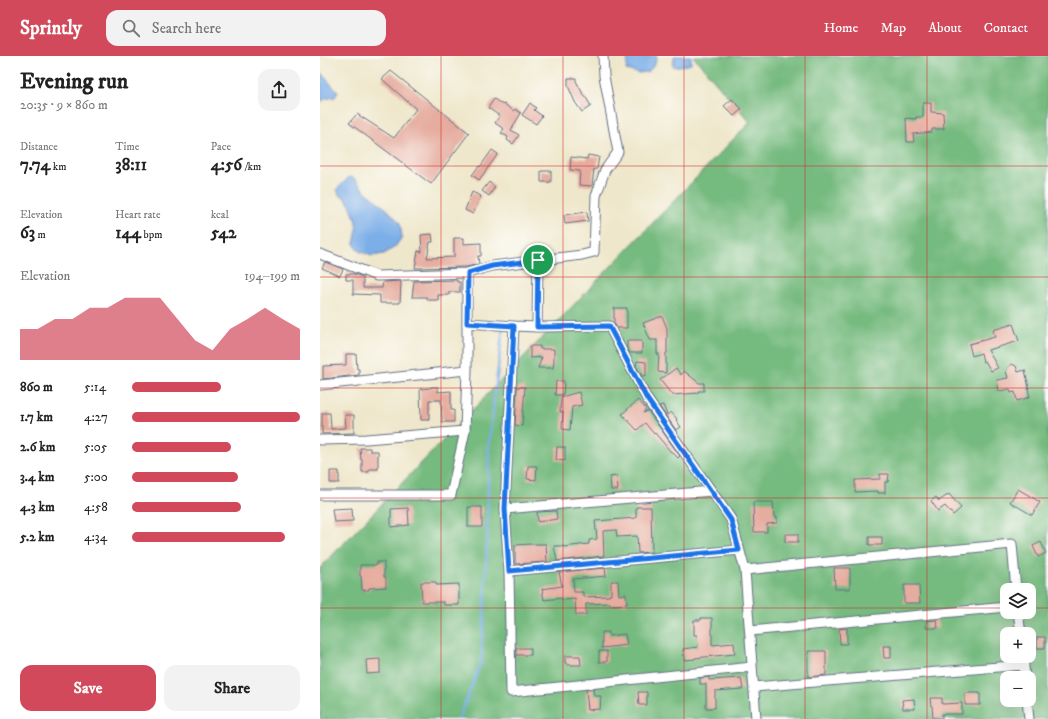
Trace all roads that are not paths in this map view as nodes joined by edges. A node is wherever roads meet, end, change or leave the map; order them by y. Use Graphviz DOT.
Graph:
graph roads {
  1 [pos="603,56"];
  2 [pos="320,254"];
  3 [pos="538,260"];
  4 [pos="468,273"];
  5 [pos="467,323"];
  6 [pos="514,326"];
  7 [pos="537,327"];
  8 [pos="467,370"];
  9 [pos="320,385"];
  10 [pos="465,431"];
  11 [pos="320,440"];
  12 [pos="711,491"];
  13 [pos="320,495"];
  14 [pos="505,509"];
  15 [pos="739,550"];
  16 [pos="745,570"];
  17 [pos="509,571"];
  18 [pos="1015,583"];
  19 [pos="1000,607"];
  20 [pos="750,631"];
  21 [pos="1002,663"];
  22 [pos="752,667"];
  23 [pos="754,687"];
  24 [pos="1028,707"];
  25 [pos="756,719"];
  26 [pos="1029,719"];
  1 -- 3 [label="street"];
  2 -- 4 [label="street"];
  3 -- 4 [label="street"];
  3 -- 7 [label="street"];
  4 -- 5 [label="street"];
  5 -- 6 [label="street"];
  5 -- 8 [label="street"];
  6 -- 7 [label="street"];
  6 -- 14 [label="street"];
  7 -- 12 [label="street"];
  8 -- 9 [label="street"];
  8 -- 10 [label="street"];
  10 -- 11 [label="street"];
  10 -- 13 [label="street"];
  12 -- 14 [label="street"];
  12 -- 15 [label="street"];
  14 -- 17 [label="street"];
  15 -- 16 [label="street"];
  15 -- 17 [label="street"];
  16 -- 18 [label="street"];
  16 -- 20 [label="street"];
  17 -- 22 [label="street"];
  19 -- 20 [label="street"];
  20 -- 22 [label="street"];
  21 -- 23 [label="street"];
  22 -- 23 [label="street"];
  23 -- 25 [label="street"];
  24 -- 26 [label="street"];
}
